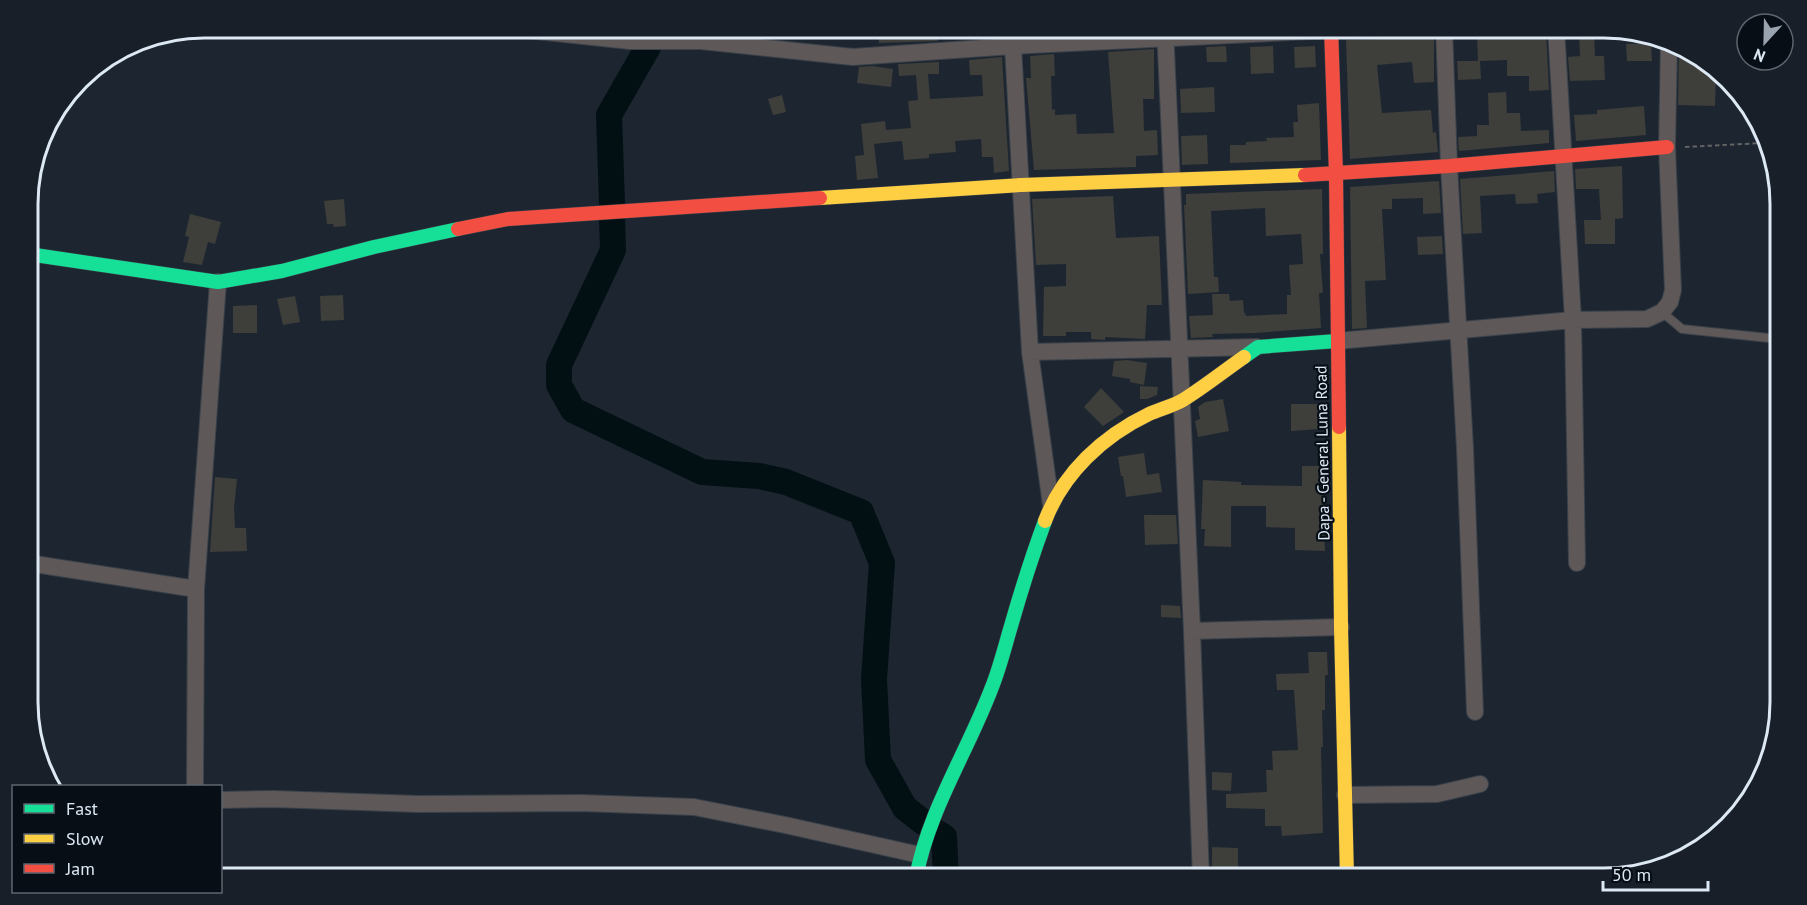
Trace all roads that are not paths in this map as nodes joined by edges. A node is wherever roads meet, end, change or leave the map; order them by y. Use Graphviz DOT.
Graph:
graph roads {
  1 [pos="1013,37"];
  2 [pos="1108,37"];
  3 [pos="1166,37"];
  4 [pos="1331,37"];
  5 [pos="1446,37"];
  6 [pos="1557,37"];
  7 [pos="599,38"];
  8 [pos="1013,46"];
  9 [pos="1669,51"];
  10 [pos="1667,147"];
  11 [pos="1564,157"];
  12 [pos="1449,166"];
  13 [pos="1336,174"];
  14 [pos="1171,181"];
  15 [pos="1021,185"];
  16 [pos="38,255"];
  17 [pos="218,282"];
  18 [pos="1662,312"];
  19 [pos="1573,320"];
  20 [pos="1458,331"];
  21 [pos="1769,338"];
  22 [pos="1337,341"];
  23 [pos="1258,347"];
  24 [pos="1179,349"];
  25 [pos="1030,352"];
  26 [pos="1182,401"];
  27 [pos="1051,505"];
  28 [pos="1577,563"];
  29 [pos="37,564"];
  30 [pos="196,589"];
  31 [pos="1341,627"];
  32 [pos="1192,631"];
  33 [pos="1475,712"];
  34 [pos="1480,784"];
  35 [pos="195,785"];
  36 [pos="1345,795"];
  37 [pos="222,800"];
  38 [pos="920,855"];
  39 [pos="918,867"];
  40 [pos="1201,867"];
  41 [pos="1347,867"];
  1 -- 8 [label="street"];
  2 -- 8 [label="street"];
  3 -- 14 [label="street"];
  4 -- 13 [label="street, Dapa - General Luna Road"];
  5 -- 12 [label="street"];
  6 -- 11 [label="street"];
  7 -- 8 [label="street"];
  8 -- 15 [label="street"];
  9 -- 10 [label="street"];
  10 -- 11 [label="street"];
  10 -- 18 [label="street"];
  11 -- 12 [label="street"];
  11 -- 19 [label="street"];
  12 -- 13 [label="street"];
  12 -- 20 [label="street"];
  13 -- 14 [label="street"];
  13 -- 22 [label="street, Dapa - General Luna Road"];
  14 -- 15 [label="street"];
  14 -- 24 [label="street"];
  15 -- 17 [label="street"];
  15 -- 25 [label="street"];
  16 -- 17 [label="street"];
  17 -- 30 [label="street"];
  18 -- 19 [label="street"];
  18 -- 21 [label="lane"];
  19 -- 20 [label="street"];
  19 -- 28 [label="street"];
  20 -- 22 [label="street"];
  20 -- 33 [label="street"];
  22 -- 23 [label="street"];
  22 -- 31 [label="street, Dapa - General Luna Road"];
  23 -- 24 [label="street"];
  23 -- 26 [label="street"];
  24 -- 25 [label="street"];
  24 -- 26 [label="street"];
  25 -- 27 [label="street"];
  26 -- 27 [label="street"];
  26 -- 32 [label="street"];
  27 -- 38 [label="street"];
  29 -- 30 [label="street"];
  30 -- 35 [label="street"];
  31 -- 32 [label="street"];
  31 -- 36 [label="street, Dapa - General Luna Road"];
  32 -- 40 [label="street"];
  34 -- 36 [label="street"];
  36 -- 41 [label="street, Dapa - General Luna Road"];
  37 -- 38 [label="street"];
  38 -- 39 [label="street"];
}
